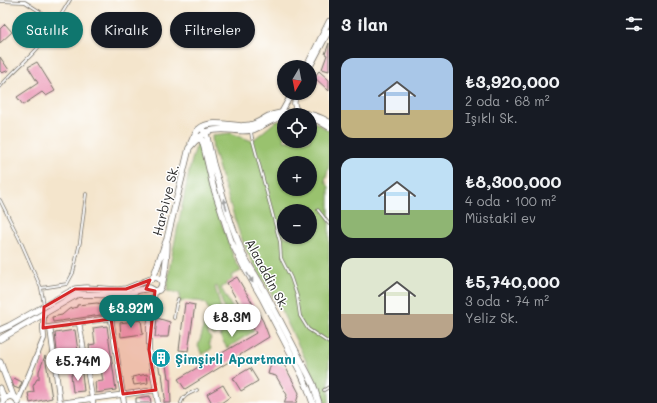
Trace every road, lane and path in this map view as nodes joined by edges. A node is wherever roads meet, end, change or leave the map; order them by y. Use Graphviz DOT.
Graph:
graph roads {
  1 [pos="70,0"];
  2 [pos="0,1"];
  3 [pos="41,12"];
  4 [pos="62,12"];
  5 [pos="329,21"];
  6 [pos="329,31"];
  7 [pos="37,48"];
  8 [pos="310,60"];
  9 [pos="314,60"];
  10 [pos="0,87"];
  11 [pos="277,116"];
  12 [pos="317,118"];
  13 [pos="277,119"];
  14 [pos="317,120"];
  15 [pos="328,121"];
  16 [pos="329,127"];
  17 [pos="201,128"];
  18 [pos="251,130"];
  19 [pos="206,133"];
  20 [pos="199,137"];
  21 [pos="190,148"];
  22 [pos="86,194"];
  23 [pos="0,200"];
  24 [pos="318,210"];
  25 [pos="329,224"];
  26 [pos="167,239"];
  27 [pos="152,279"];
  28 [pos="162,283"];
  29 [pos="41,288"];
  30 [pos="152,290"];
  31 [pos="178,300"];
  32 [pos="44,310"];
  33 [pos="151,312"];
  34 [pos="174,318"];
  35 [pos="111,319"];
  36 [pos="79,323"];
  37 [pos="50,327"];
  38 [pos="43,328"];
  39 [pos="0,330"];
  40 [pos="284,337"];
  41 [pos="0,339"];
  42 [pos="329,343"];
  43 [pos="0,362"];
  44 [pos="329,387"];
  45 [pos="0,388"];
  46 [pos="156,390"];
  47 [pos="198,390"];
  48 [pos="324,390"];
  49 [pos="122,394"];
  50 [pos="13,396"];
  51 [pos="92,401"];
  52 [pos="3,402"];
  53 [pos="18,402"];
  54 [pos="60,403"];
  55 [pos="124,403"];
  56 [pos="158,403"];
  57 [pos="181,403"];
  58 [pos="313,403"];
  59 [pos="319,403"];
  1 -- 4 [label="lane"];
  2 -- 3 [label="lane"];
  5 -- 8 [label="street"];
  6 -- 9 [label="street"];
  7 -- 10 [label="lane"];
  11 -- 17 [label="street"];
  12 -- 15 [label="street"];
  13 -- 18 [label="street"];
  14 -- 16 [label="street"];
  17 -- 19 [label="street"];
  17 -- 21 [label="street"];
  18 -- 19 [label="street"];
  18 -- 42 [label="lane"];
  19 -- 20 [label="street, Harbiye Sk."];
  40 -- 19 [label="street, Alaaddin Sk., one-way"];
  20 -- 21 [label="street, Harbiye Sk."];
  20 -- 40 [label="street, Alaaddin Sk., one-way"];
  21 -- 26 [label="street, Harbiye Sk."];
  22 -- 29 [label="lane"];
  23 -- 29 [label="lane"];
  24 -- 25 [label="lane"];
  26 -- 27 [label="street, Harbiye Sk."];
  26 -- 28 [label="street"];
  27 -- 28 [label="street"];
  27 -- 30 [label="street"];
  27 -- 32 [label="street"];
  28 -- 30 [label="street"];
  29 -- 32 [label="lane"];
  30 -- 32 [label="street"];
  30 -- 33 [label="street"];
  31 -- 34 [label="lane"];
  32 -- 38 [label="street"];
  32 -- 39 [label="street"];
  32 -- 41 [label="street"];
  33 -- 35 [label="street"];
  33 -- 46 [label="street"];
  35 -- 36 [label="street"];
  35 -- 49 [label="street"];
  36 -- 37 [label="street"];
  36 -- 51 [label="street"];
  37 -- 38 [label="street"];
  37 -- 54 [label="street"];
  38 -- 53 [label="street"];
  40 -- 58 [label="street, Alaaddin Sk."];
  40 -- 59 [label="street, Alaaddin Sk."];
  43 -- 50 [label="street"];
  44 -- 48 [label="lane"];
  45 -- 52 [label="street"];
  46 -- 49 [label="street"];
  46 -- 56 [label="street"];
  47 -- 57 [label="lane"];
  49 -- 51 [label="street"];
  49 -- 55 [label="street"];
  50 -- 52 [label="street"];
  50 -- 53 [label="street"];
  51 -- 54 [label="street"];
}
